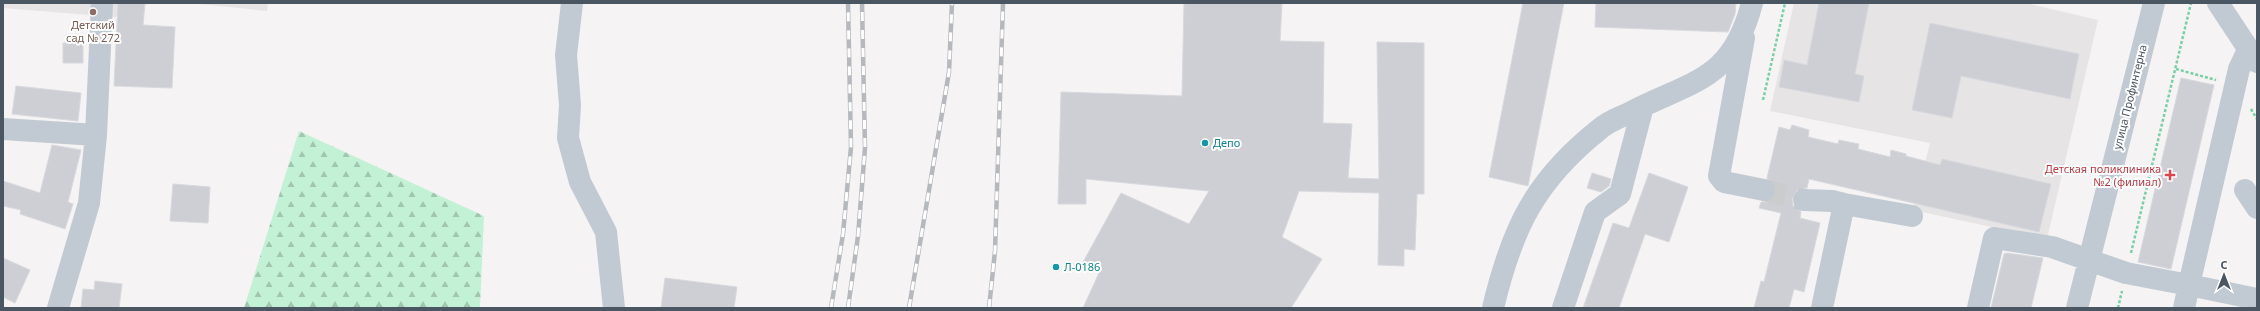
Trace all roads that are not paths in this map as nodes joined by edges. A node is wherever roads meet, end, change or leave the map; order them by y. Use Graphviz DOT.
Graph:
graph roads {
  1 [pos="102,3"];
  2 [pos="572,3"];
  3 [pos="1752,3"];
  4 [pos="2154,3"];
  5 [pos="2218,3"];
  6 [pos="1746,28"];
  7 [pos="2253,56"];
  8 [pos="1643,106"];
  9 [pos="3,129"];
  10 [pos="96,135"];
  11 [pos="1764,190"];
  12 [pos="2245,190"];
  13 [pos="1804,200"];
  14 [pos="1844,204"];
  15 [pos="2257,208"];
  16 [pos="1912,216"];
  17 [pos="2088,261"];
  18 [pos="2189,285"];
  19 [pos="2257,299"];
  20 [pos="58,308"];
  21 [pos="614,308"];
  22 [pos="1493,308"];
  23 [pos="1563,308"];
  24 [pos="1822,308"];
  25 [pos="1978,308"];
  26 [pos="2077,308"];
  27 [pos="2184,308"];
  1 -- 10 [label="street"];
  2 -- 21 [label="street"];
  3 -- 6 [label="street"];
  4 -- 17 [label="street, улица Профинтерна"];
  5 -- 7 [label="street"];
  6 -- 8 [label="street"];
  6 -- 11 [label="street"];
  7 -- 18 [label="street"];
  8 -- 22 [label="street"];
  8 -- 23 [label="street"];
  9 -- 10 [label="street"];
  10 -- 20 [label="street"];
  12 -- 15 [label="street"];
  13 -- 14 [label="street"];
  14 -- 16 [label="street"];
  14 -- 24 [label="street"];
  17 -- 18 [label="street"];
  17 -- 25 [label="street"];
  17 -- 26 [label="street, улица Профинтерна"];
  18 -- 19 [label="street"];
  18 -- 27 [label="street"];
}
